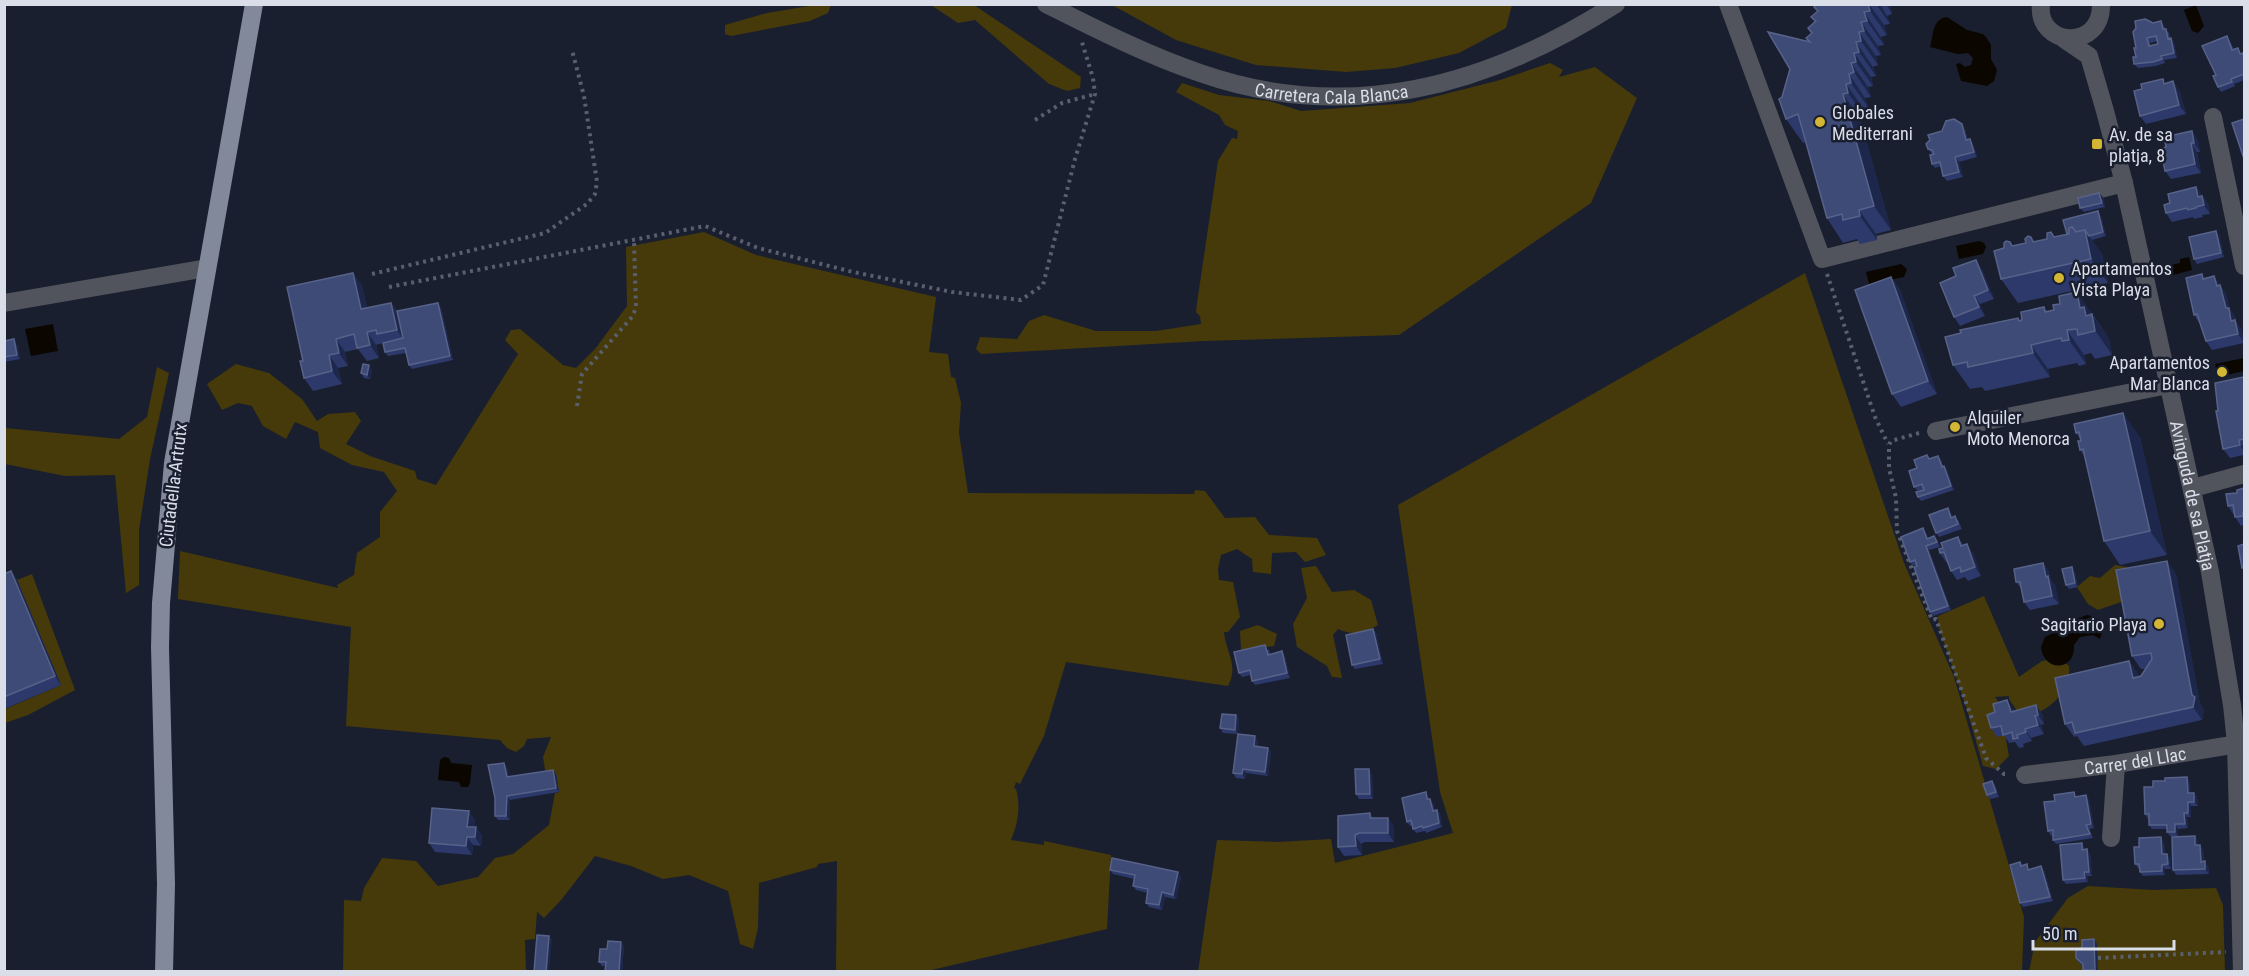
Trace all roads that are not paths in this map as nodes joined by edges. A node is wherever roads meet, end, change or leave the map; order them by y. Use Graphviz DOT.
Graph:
graph roads {
  1 [pos="254,4"];
  2 [pos="1046,4"];
  3 [pos="1616,4"];
  4 [pos="1728,4"];
  5 [pos="2101,4"];
  6 [pos="2038,8"];
  7 [pos="2064,39"];
  8 [pos="2213,117"];
  9 [pos="2124,183"];
  10 [pos="2244,266"];
  11 [pos="207,268"];
  12 [pos="4,303"];
  13 [pos="2168,385"];
  14 [pos="1936,431"];
  15 [pos="2244,474"];
  16 [pos="2193,488"];
  17 [pos="2240,743"];
  18 [pos="2116,764"];
  19 [pos="2025,776"];
  20 [pos="2111,838"];
  21 [pos="2243,883"];
  22 [pos="164,972"];
  23 [pos="2242,972"];
  1 -- 11 [label="main road, Ciutadella-Artrutx"];
  2 -- 3 [label="street, Carretera Cala Blanca"];
  4 -- 9 [label="street"];
  5 -- 7 [label="street"];
  6 -- 7 [label="street, Avinguda de sa Platja"];
  7 -- 9 [label="street, Avinguda de sa Platja"];
  8 -- 10 [label="street"];
  9 -- 13 [label="street, Avinguda de sa Platja"];
  11 -- 12 [label="street"];
  11 -- 22 [label="main road, Ciutadella-Artrutx"];
  13 -- 14 [label="street"];
  13 -- 16 [label="street, Avinguda de sa Platja"];
  15 -- 16 [label="street"];
  16 -- 17 [label="street, Avinguda de sa Platja"];
  17 -- 18 [label="street, Carrer del Llac"];
  17 -- 21 [label="street, Avinguda de sa Platja"];
  18 -- 19 [label="street, Carrer del Llac"];
  18 -- 20 [label="street"];
  21 -- 23 [label="street, Avinguda de sa Platja"];
}
